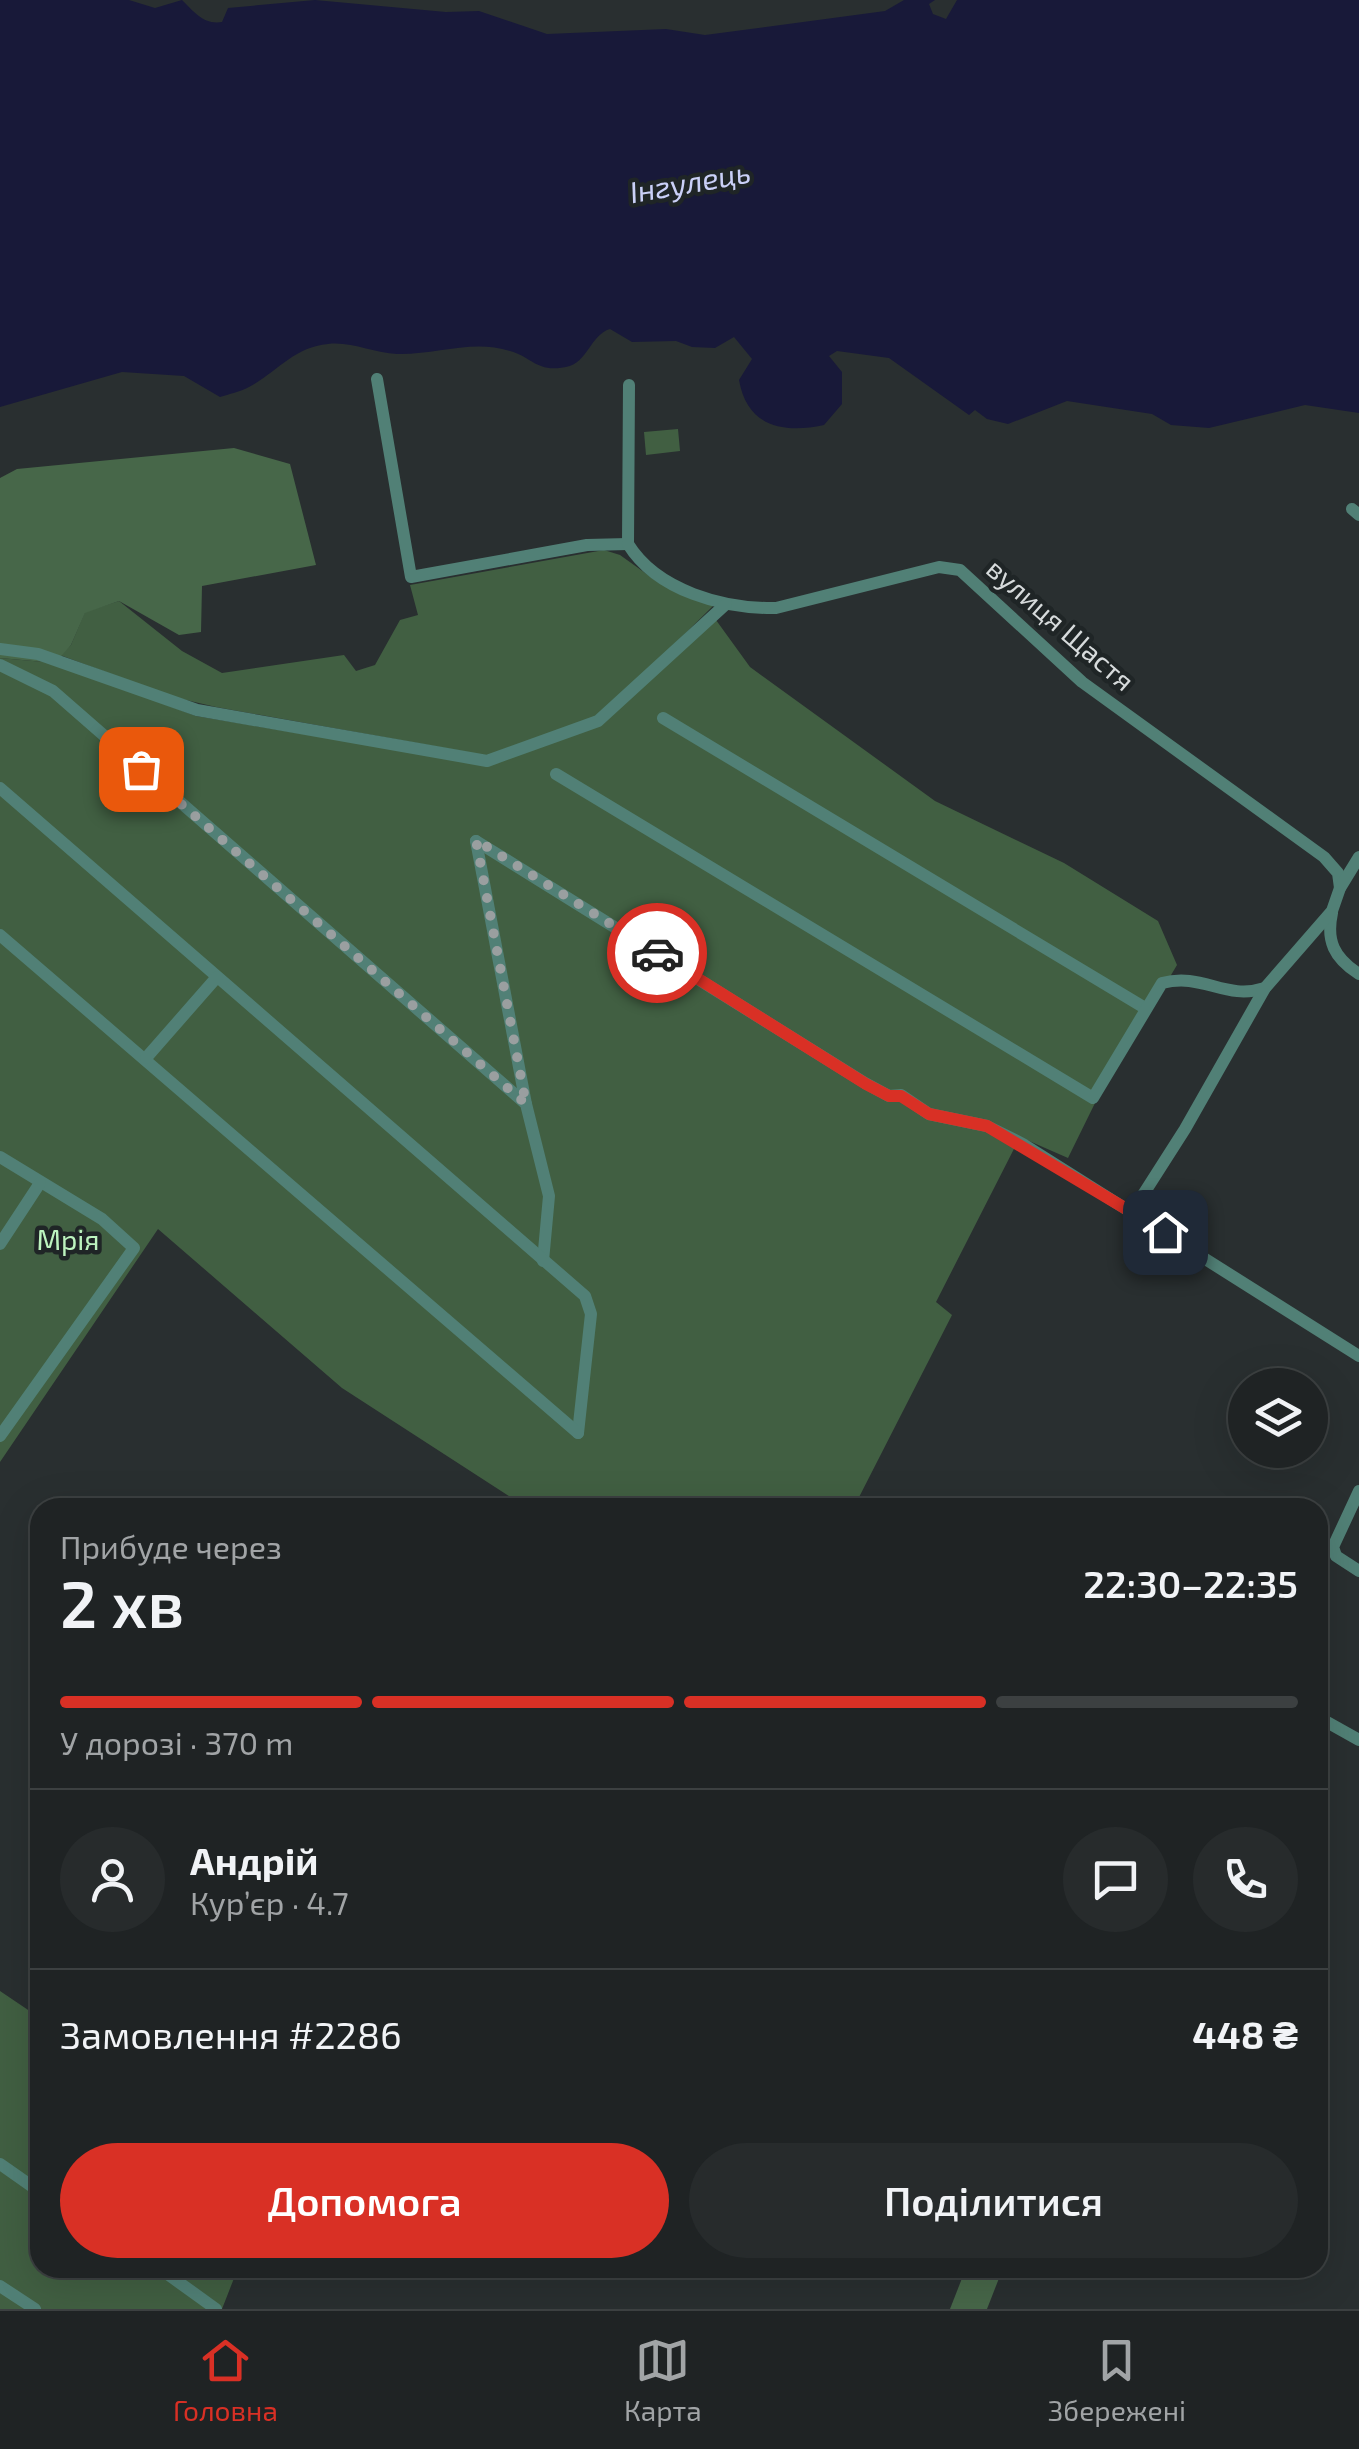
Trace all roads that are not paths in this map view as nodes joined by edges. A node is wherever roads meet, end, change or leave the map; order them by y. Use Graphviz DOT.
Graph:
graph roads {
  1 [pos="377,379"];
  2 [pos="629,385"];
  3 [pos="628,544"];
  4 [pos="726,604"];
  5 [pos="0,650"];
  6 [pos="0,664"];
  7 [pos="663,718"];
  8 [pos="556,774"];
  9 [pos="0,788"];
  10 [pos="1359,858"];
  11 [pos="1340,888"];
  12 [pos="1332,911"];
  13 [pos="0,935"];
  14 [pos="1359,974"];
  15 [pos="217,977"];
  16 [pos="1265,988"];
  17 [pos="1144,1008"];
  18 [pos="146,1058"];
  19 [pos="526,1104"];
  20 [pos="0,1157"];
  21 [pos="40,1183"];
  22 [pos="1132,1212"];
  23 [pos="0,1244"];
  24 [pos="543,1261"];
  25 [pos="1359,1356"];
  26 [pos="0,1436"];
  27 [pos="1359,1492"];
  28 [pos="1359,1571"];
  29 [pos="1328,1723"];
  30 [pos="1359,1740"];
  31 [pos="0,2164"];
  32 [pos="30,2185"];
  33 [pos="173,2278"];
  34 [pos="0,2286"];
  35 [pos="34,2309"];
  36 [pos="216,2309"];
  1 -- 3 [label="street"];
  2 -- 3 [label="street"];
  3 -- 4 [label="street, вулиця Щастя"];
  4 -- 5 [label="street"];
  4 -- 11 [label="street, вулиця Щастя"];
  6 -- 19 [label="street"];
  7 -- 17 [label="street"];
  8 -- 17 [label="street"];
  9 -- 15 [label="street"];
  10 -- 11 [label="street"];
  11 -- 12 [label="street"];
  12 -- 14 [label="street"];
  12 -- 16 [label="street"];
  13 -- 18 [label="street"];
  15 -- 18 [label="street"];
  15 -- 24 [label="street"];
  16 -- 17 [label="street"];
  16 -- 22 [label="street"];
  18 -- 24 [label="street"];
  19 -- 22 [label="street"];
  19 -- 24 [label="street"];
  20 -- 21 [label="street"];
  21 -- 23 [label="street"];
  21 -- 26 [label="street"];
  22 -- 25 [label="street"];
  27 -- 28 [label="street"];
  29 -- 30 [label="street"];
  31 -- 32 [label="street"];
  33 -- 36 [label="street"];
  34 -- 35 [label="street"];
}
